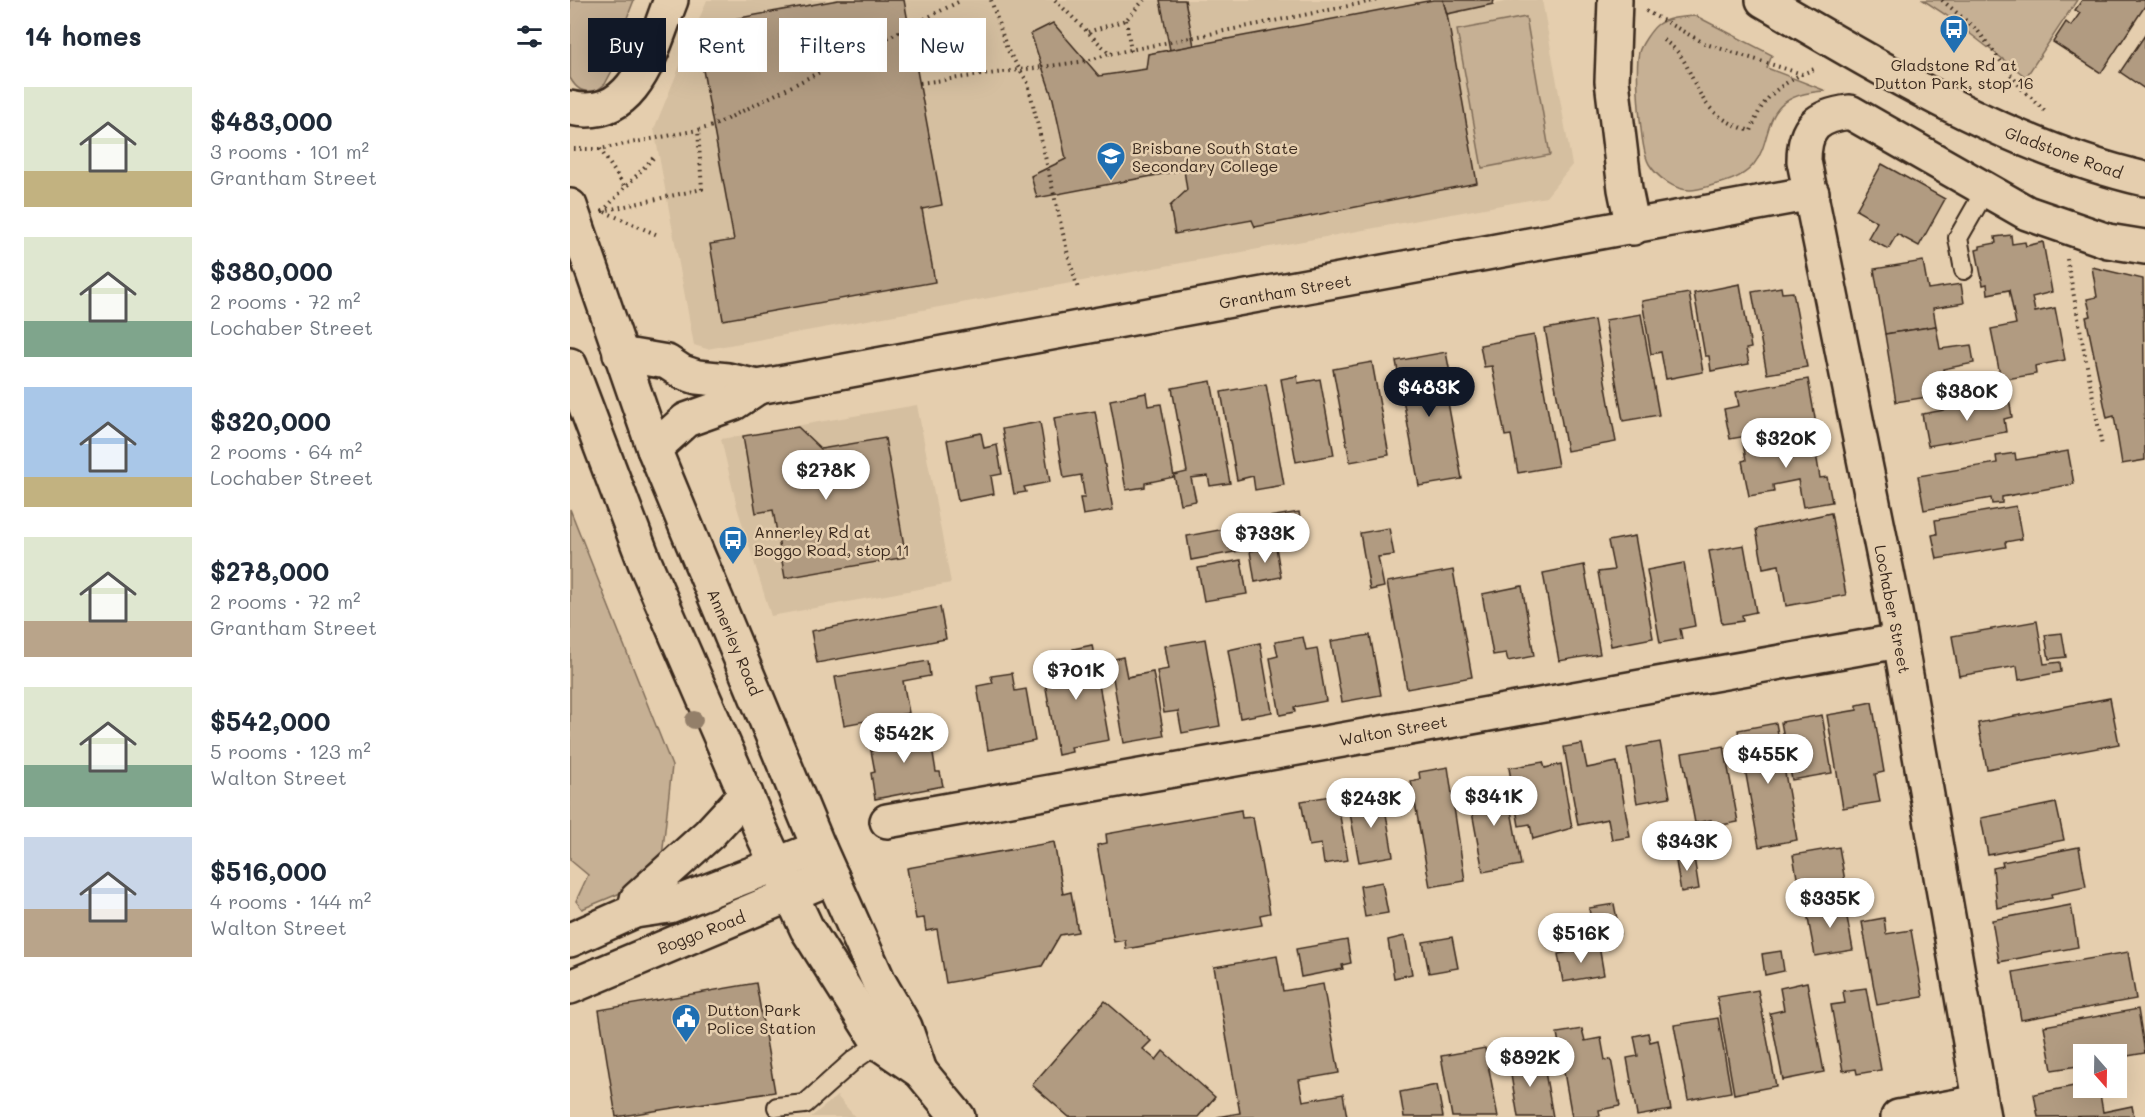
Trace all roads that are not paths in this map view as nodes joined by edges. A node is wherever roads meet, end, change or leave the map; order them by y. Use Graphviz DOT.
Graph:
graph roads {
  1 [pos="671,0"];
  2 [pos="1615,0"];
  3 [pos="1763,0"];
  4 [pos="570,108"];
  5 [pos="2145,179"];
  6 [pos="1986,189"];
  7 [pos="1812,194"];
  8 [pos="570,206"];
  9 [pos="1633,228"];
  10 [pos="2145,247"];
  11 [pos="1964,270"];
  12 [pos="620,354"];
  13 [pos="570,365"];
  14 [pos="758,387"];
  15 [pos="654,449"];
  16 [pos="1899,641"];
  17 [pos="746,794"];
  18 [pos="887,821"];
  19 [pos="819,848"];
  20 [pos="777,866"];
  21 [pos="832,877"];
  22 [pos="790,897"];
  23 [pos="635,911"];
  24 [pos="570,940"];
  25 [pos="570,987"];
  26 [pos="879,1043"];
  27 [pos="920,1071"];
  28 [pos="777,1107"];
  29 [pos="1982,1109"];
  30 [pos="948,1114"];
  31 [pos="1898,1117"];
  1 -- 4 [label="street"];
  2 -- 9 [label="street"];
  3 -- 5 [label="street, Gladstone Road"];
  6 -- 7 [label="street, Lochaber Street"];
  6 -- 10 [label="street"];
  6 -- 11 [label="lane"];
  7 -- 9 [label="street, Grantham Street"];
  7 -- 16 [label="street, Lochaber Street"];
  8 -- 12 [label="street, Annerley Road"];
  9 -- 14 [label="street, Grantham Street"];
  12 -- 14 [label="street, Grantham Street"];
  12 -- 15 [label="street, Annerley Road"];
  13 -- 17 [label="street, Annerley Road"];
  14 -- 15 [label="street, Grantham Street"];
  15 -- 19 [label="street, Annerley Road"];
  16 -- 18 [label="street, Walton Street"];
  16 -- 29 [label="street, Lochaber Street"];
  17 -- 20 [label="street, Annerley Road"];
  17 -- 23 [label="street"];
  19 -- 20 [label="street, Boggo Road"];
  19 -- 21 [label="street, Annerley Road"];
  20 -- 22 [label="street, Annerley Road"];
  20 -- 23 [label="street, Boggo Road"];
  21 -- 22 [label="street, Boggo Road"];
  21 -- 27 [label="street, Annerley Road"];
  22 -- 25 [label="street, Boggo Road"];
  22 -- 26 [label="street, Annerley Road"];
  23 -- 24 [label="street, Boggo Road"];
  26 -- 27 [label="street, Annerley Road"];
  26 -- 28 [label="lane"];
  27 -- 30 [label="street, Annerley Road"];
  29 -- 31 [label="street"];
}
